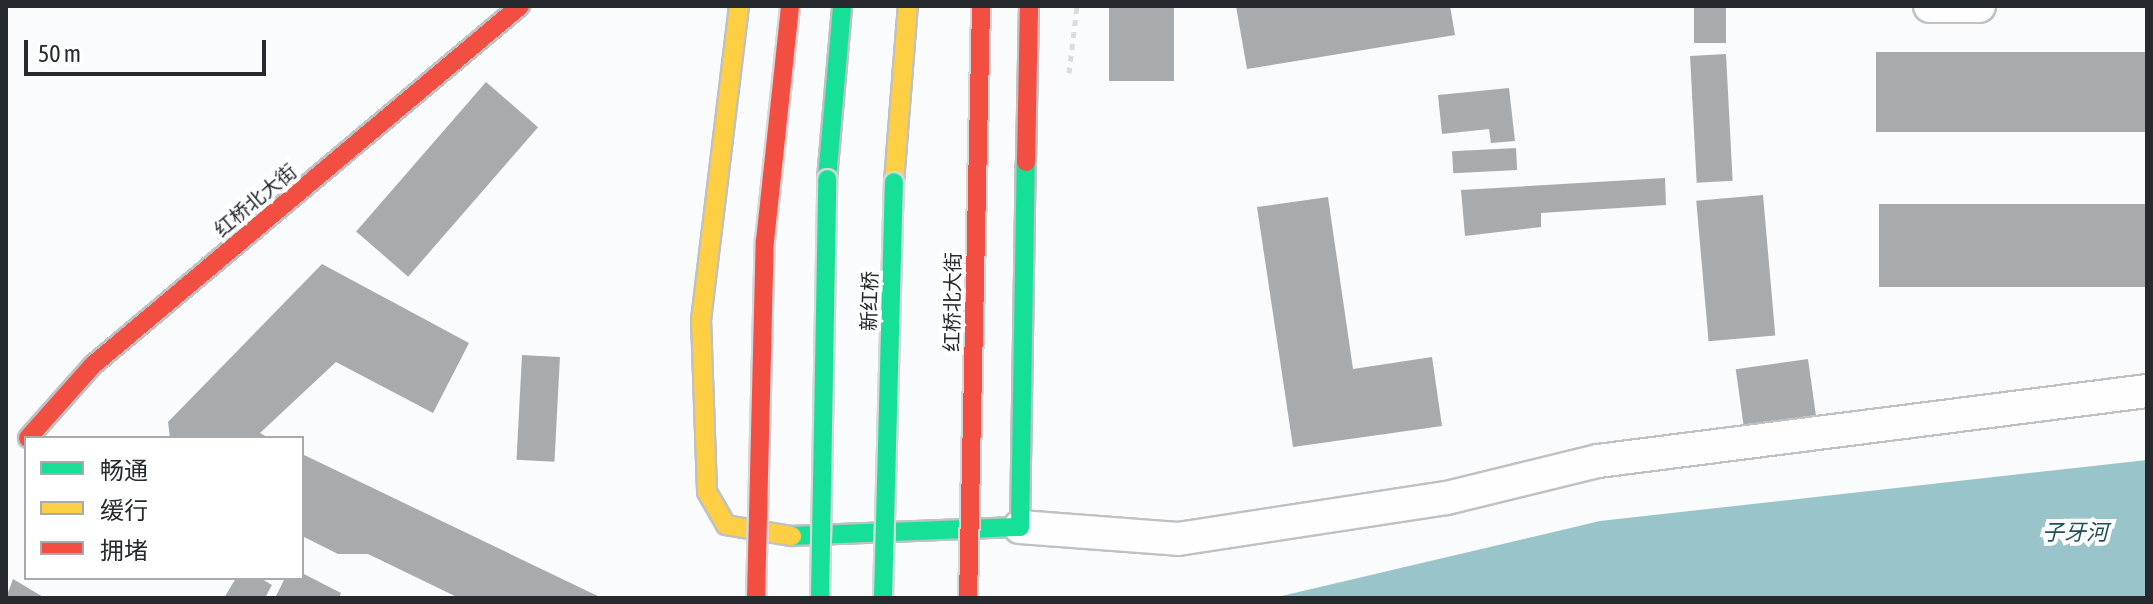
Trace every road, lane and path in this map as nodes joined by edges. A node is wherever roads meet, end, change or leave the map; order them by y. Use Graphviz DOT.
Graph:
graph roads {
  1 [pos="520,6"];
  2 [pos="739,6"];
  3 [pos="790,6"];
  4 [pos="842,6"];
  5 [pos="908,6"];
  6 [pos="981,6"];
  7 [pos="1029,6"];
  8 [pos="1930,6"];
  9 [pos="1979,6"];
  10 [pos="2147,391"];
  11 [pos="29,436"];
  12 [pos="1020,527"];
  13 [pos="756,598"];
  14 [pos="820,598"];
  15 [pos="883,598"];
  16 [pos="968,598"];
  1 -- 11 [label="main road, 红桥北大街"];
  2 -- 12 [label="main road"];
  3 -- 13 [label="main road, bridge"];
  4 -- 14 [label="main road, bridge"];
  5 -- 15 [label="main road, 新红桥, bridge"];
  6 -- 16 [label="main road, 红桥北大街, bridge"];
  7 -- 12 [label="main road"];
  8 -- 9 [label="street"];
  10 -- 12 [label="street"];
}
